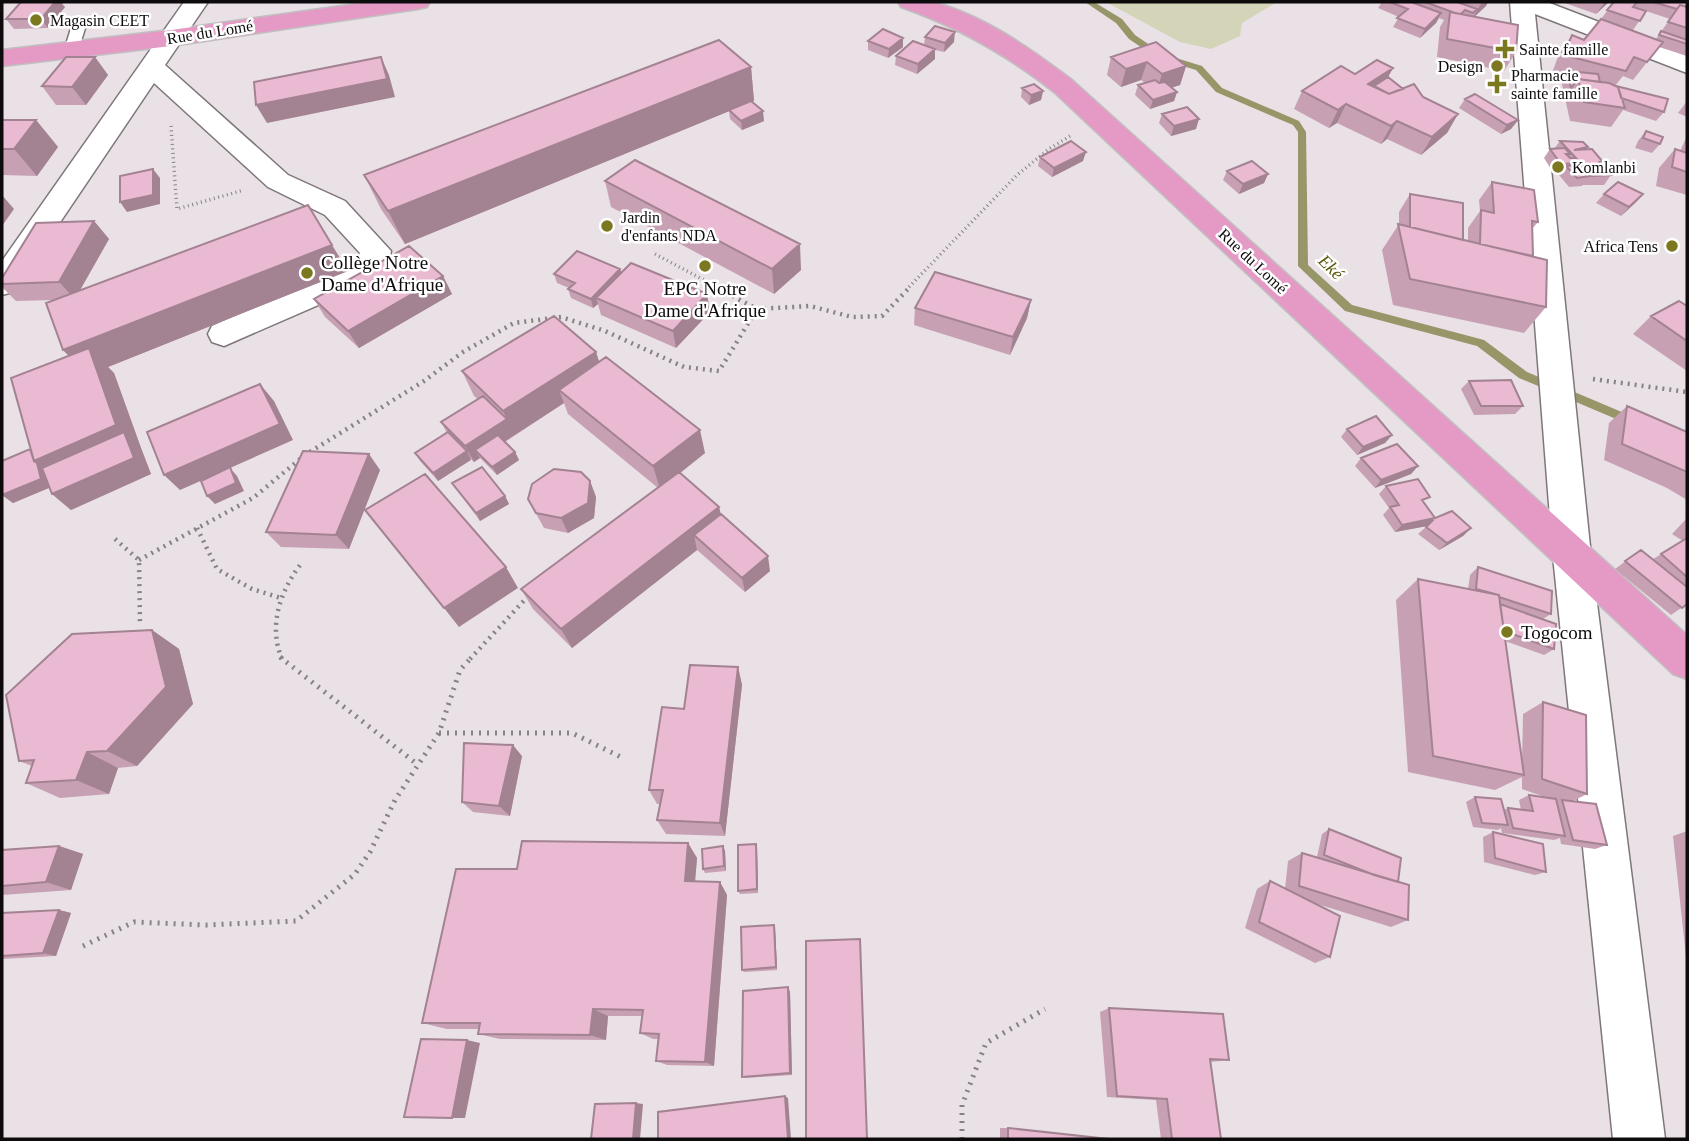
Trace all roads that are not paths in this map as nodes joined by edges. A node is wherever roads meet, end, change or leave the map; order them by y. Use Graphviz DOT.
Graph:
graph roads {
  1 [pos="197,2"];
  2 [pos="418,2"];
  3 [pos="910,2"];
  4 [pos="1524,2"];
  5 [pos="79,25"];
  6 [pos="172,38"];
  7 [pos="71,51"];
  8 [pos="2,58"];
  9 [pos="1687,65"];
  10 [pos="160,75"];
  11 [pos="2,284"];
  12 [pos="224,334"];
  13 [pos="1572,556"];
  14 [pos="1687,661"];
  15 [pos="1640,1139"];
  1 -- 6 [label="street"];
  2 -- 6 [label="main road, Rue du Lomé"];
  3 -- 13 [label="main road, Rue du Lomé"];
  4 -- 9 [label="street"];
  4 -- 13 [label="street"];
  5 -- 7 [label="lane"];
  6 -- 7 [label="main road, Rue du Lomé"];
  6 -- 10 [label="street"];
  7 -- 8 [label="main road, Rue du Lomé"];
  10 -- 11 [label="street"];
  10 -- 12 [label="street"];
  13 -- 14 [label="main road, Rue du Lomé"];
  13 -- 15 [label="street"];
}
